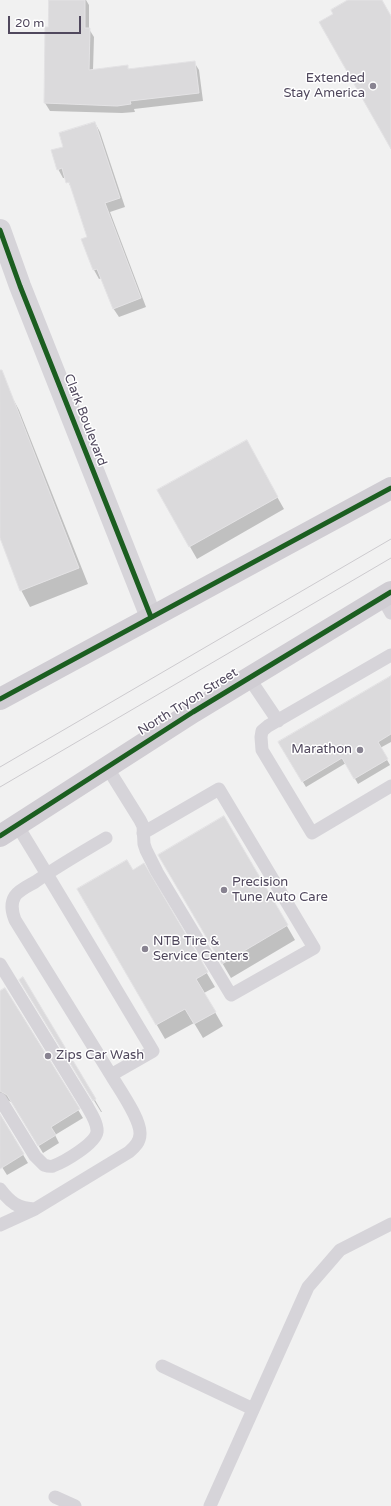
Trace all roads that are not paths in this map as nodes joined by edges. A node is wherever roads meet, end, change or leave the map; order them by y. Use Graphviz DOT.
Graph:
graph roads {
  1 [pos="0,230"];
  2 [pos="391,488"];
  3 [pos="388,601"];
  4 [pos="151,617"];
  5 [pos="391,655"];
  6 [pos="248,678"];
  7 [pos="0,699"];
  8 [pos="278,721"];
  9 [pos="107,767"];
  10 [pos="391,786"];
  11 [pos="8,830"];
  12 [pos="143,833"];
  13 [pos="106,838"];
  14 [pos="47,874"];
  15 [pos="0,964"];
  16 [pos="111,1075"];
  17 [pos="0,1099"];
  18 [pos="0,1189"];
  19 [pos="35,1209"];
  20 [pos="391,1224"];
  21 [pos="0,1225"];
  22 [pos="162,1366"];
  23 [pos="253,1410"];
  24 [pos="55,1497"];
  25 [pos="75,1506"];
  26 [pos="210,1506"];
  1 -- 4 [label="street, Clark Boulevard"];
  2 -- 4 [label="main road"];
  3 -- 6 [label="main road, North Tryon Street"];
  4 -- 7 [label="main road"];
  5 -- 8 [label="lane"];
  6 -- 8 [label="lane"];
  6 -- 9 [label="main road, North Tryon Street"];
  8 -- 10 [label="lane"];
  9 -- 11 [label="main road, North Tryon Street"];
  9 -- 12 [label="lane"];
  11 -- 14 [label="lane"];
  12 -- 12 [label="lane"];
  13 -- 14 [label="lane"];
  14 -- 16 [label="lane"];
  14 -- 16 [label="lane"];
  15 -- 17 [label="lane"];
  16 -- 19 [label="lane"];
  18 -- 19 [label="lane"];
  19 -- 21 [label="lane"];
  20 -- 23 [label="lane"];
  22 -- 23 [label="lane"];
  23 -- 26 [label="lane"];
  24 -- 25 [label="lane"];
}
